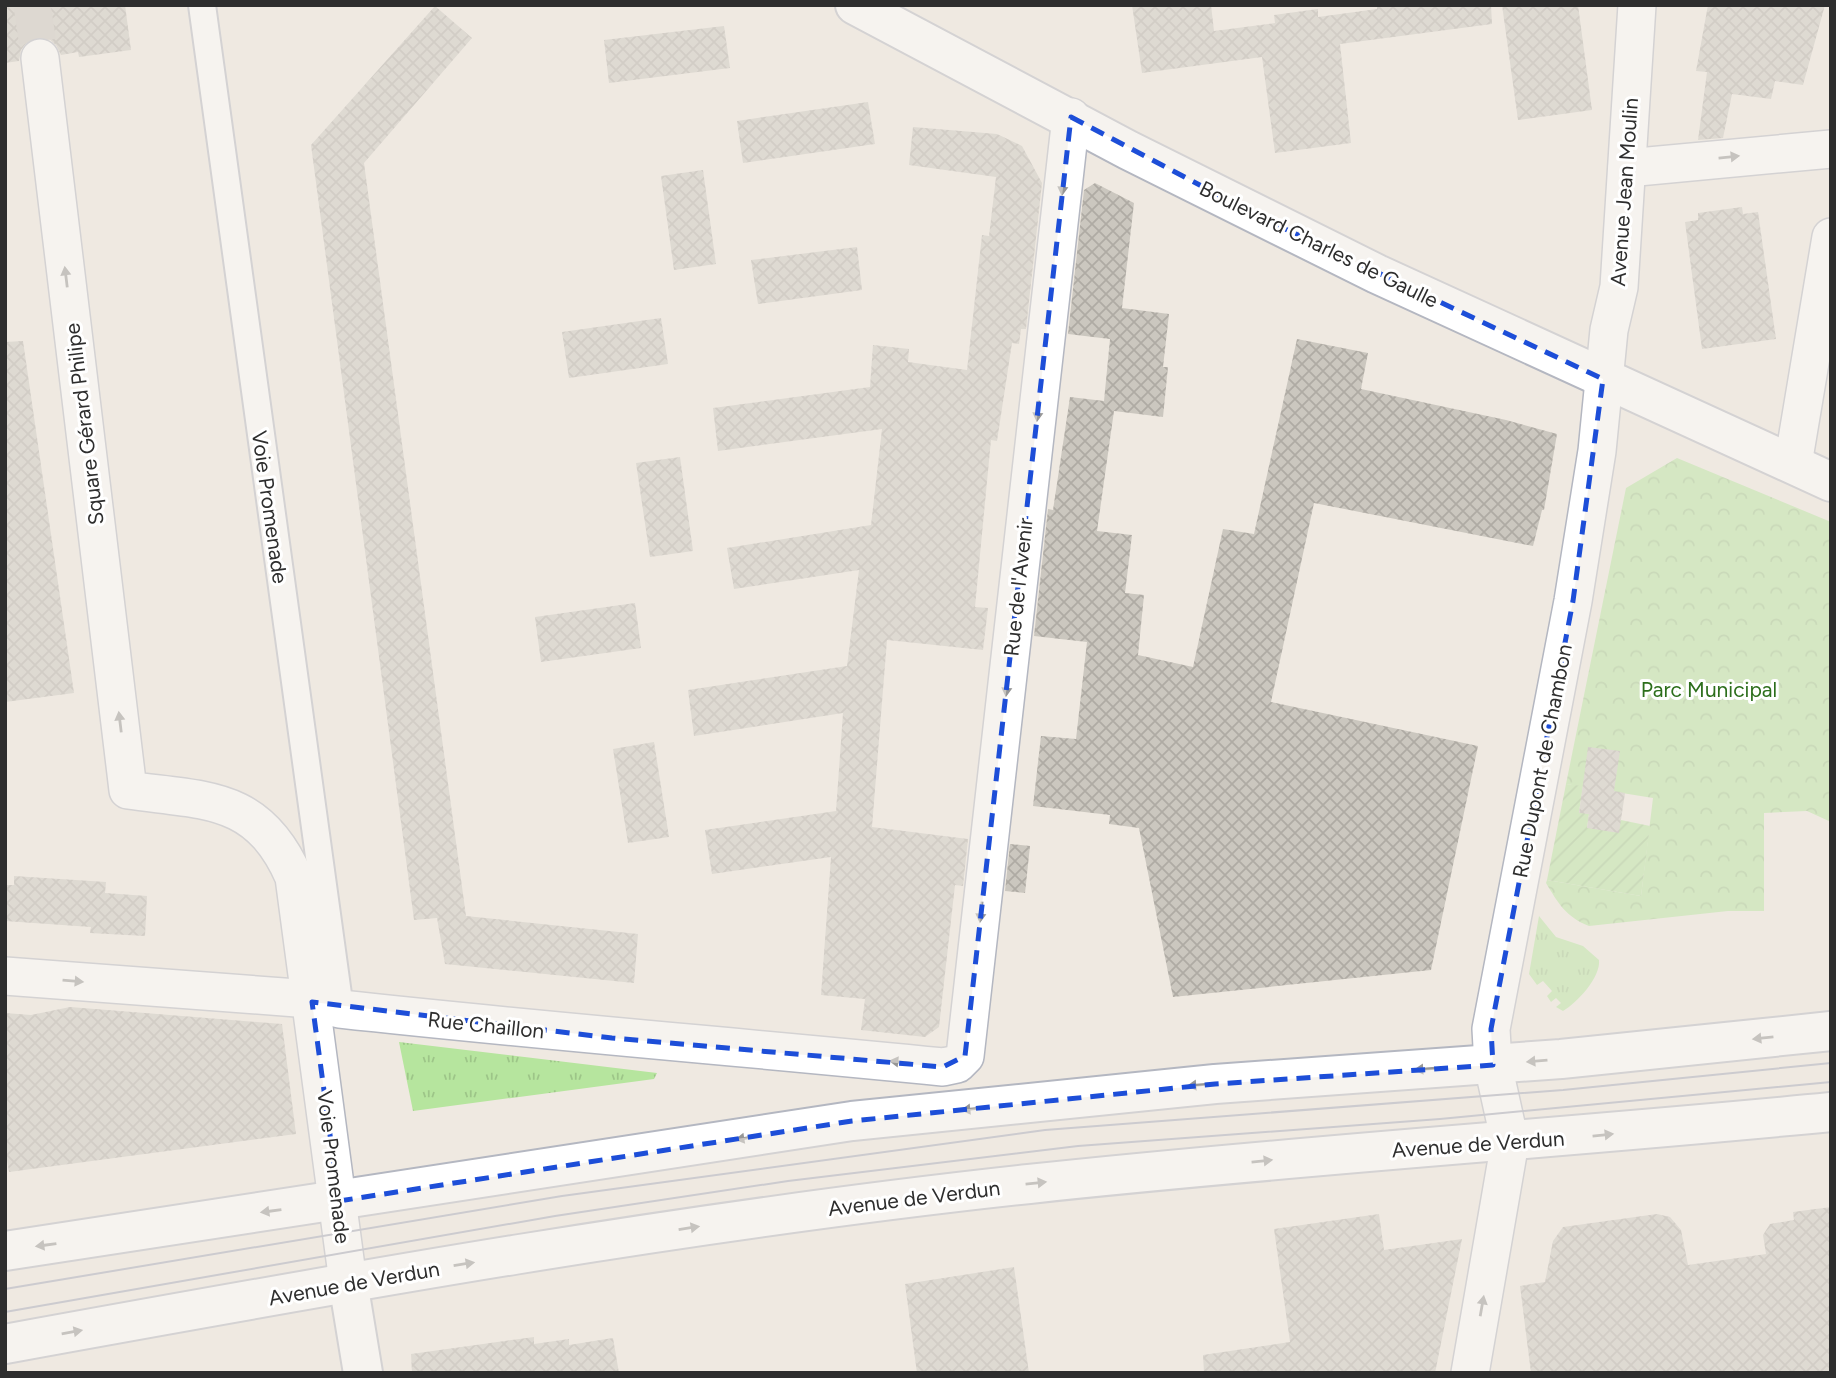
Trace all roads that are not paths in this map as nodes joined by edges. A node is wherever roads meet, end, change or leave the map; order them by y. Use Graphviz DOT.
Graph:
graph roads {
  1 [pos="202,5"];
  2 [pos="855,5"];
  3 [pos="1637,5"];
  4 [pos="40,58"];
  5 [pos="1071,117"];
  6 [pos="1831,149"];
  7 [pos="1627,168"];
  8 [pos="1831,237"];
  9 [pos="1604,379"];
  10 [pos="1793,464"];
  11 [pos="1831,482"];
  12 [pos="5,975"];
  13 [pos="326,1006"];
  14 [pos="1831,1031"];
  15 [pos="965,1056"];
  16 [pos="1493,1065"];
  17 [pos="1831,1112"];
  18 [pos="1510,1142"];
  19 [pos="338,1201"];
  20 [pos="5,1251"];
  21 [pos="348,1282"];
  22 [pos="5,1343"];
  23 [pos="363,1373"];
  24 [pos="1470,1373"];
  1 -- 13 [label="street, Voie Promenade"];
  2 -- 5 [label="main road, Boulevard Charles de Gaulle"];
  3 -- 7 [label="street, Avenue Jean Moulin"];
  13 -- 4 [label="street, Square Gérard Philipe, one-way"];
  5 -- 9 [label="main road, Boulevard Charles de Gaulle"];
  5 -- 15 [label="street, Rue de l'Avenir, one-way"];
  7 -- 6 [label="street, one-way"];
  7 -- 9 [label="street, Avenue Jean Moulin"];
  8 -- 10 [label="street"];
  9 -- 10 [label="main road, Boulevard Charles de Gaulle"];
  9 -- 16 [label="street, Rue Dupont de Chambon"];
  10 -- 11 [label="main road, Boulevard Charles de Gaulle"];
  12 -- 13 [label="street, Rue Chaillon, one-way"];
  15 -- 13 [label="street, Rue Chaillon, one-way"];
  13 -- 19 [label="street, Voie Promenade"];
  14 -- 16 [label="main road, one-way"];
  16 -- 18 [label="street, Rue Dupont de Chambon"];
  16 -- 19 [label="main road, one-way"];
  18 -- 17 [label="main road, Avenue de Verdun, one-way"];
  21 -- 18 [label="main road, Avenue de Verdun, one-way"];
  24 -- 18 [label="street, one-way"];
  19 -- 20 [label="main road, one-way"];
  19 -- 21 [label="street, Voie Promenade"];
  22 -- 21 [label="main road, Avenue de Verdun, one-way"];
  21 -- 23 [label="main road, Voie Promenade"];
}
